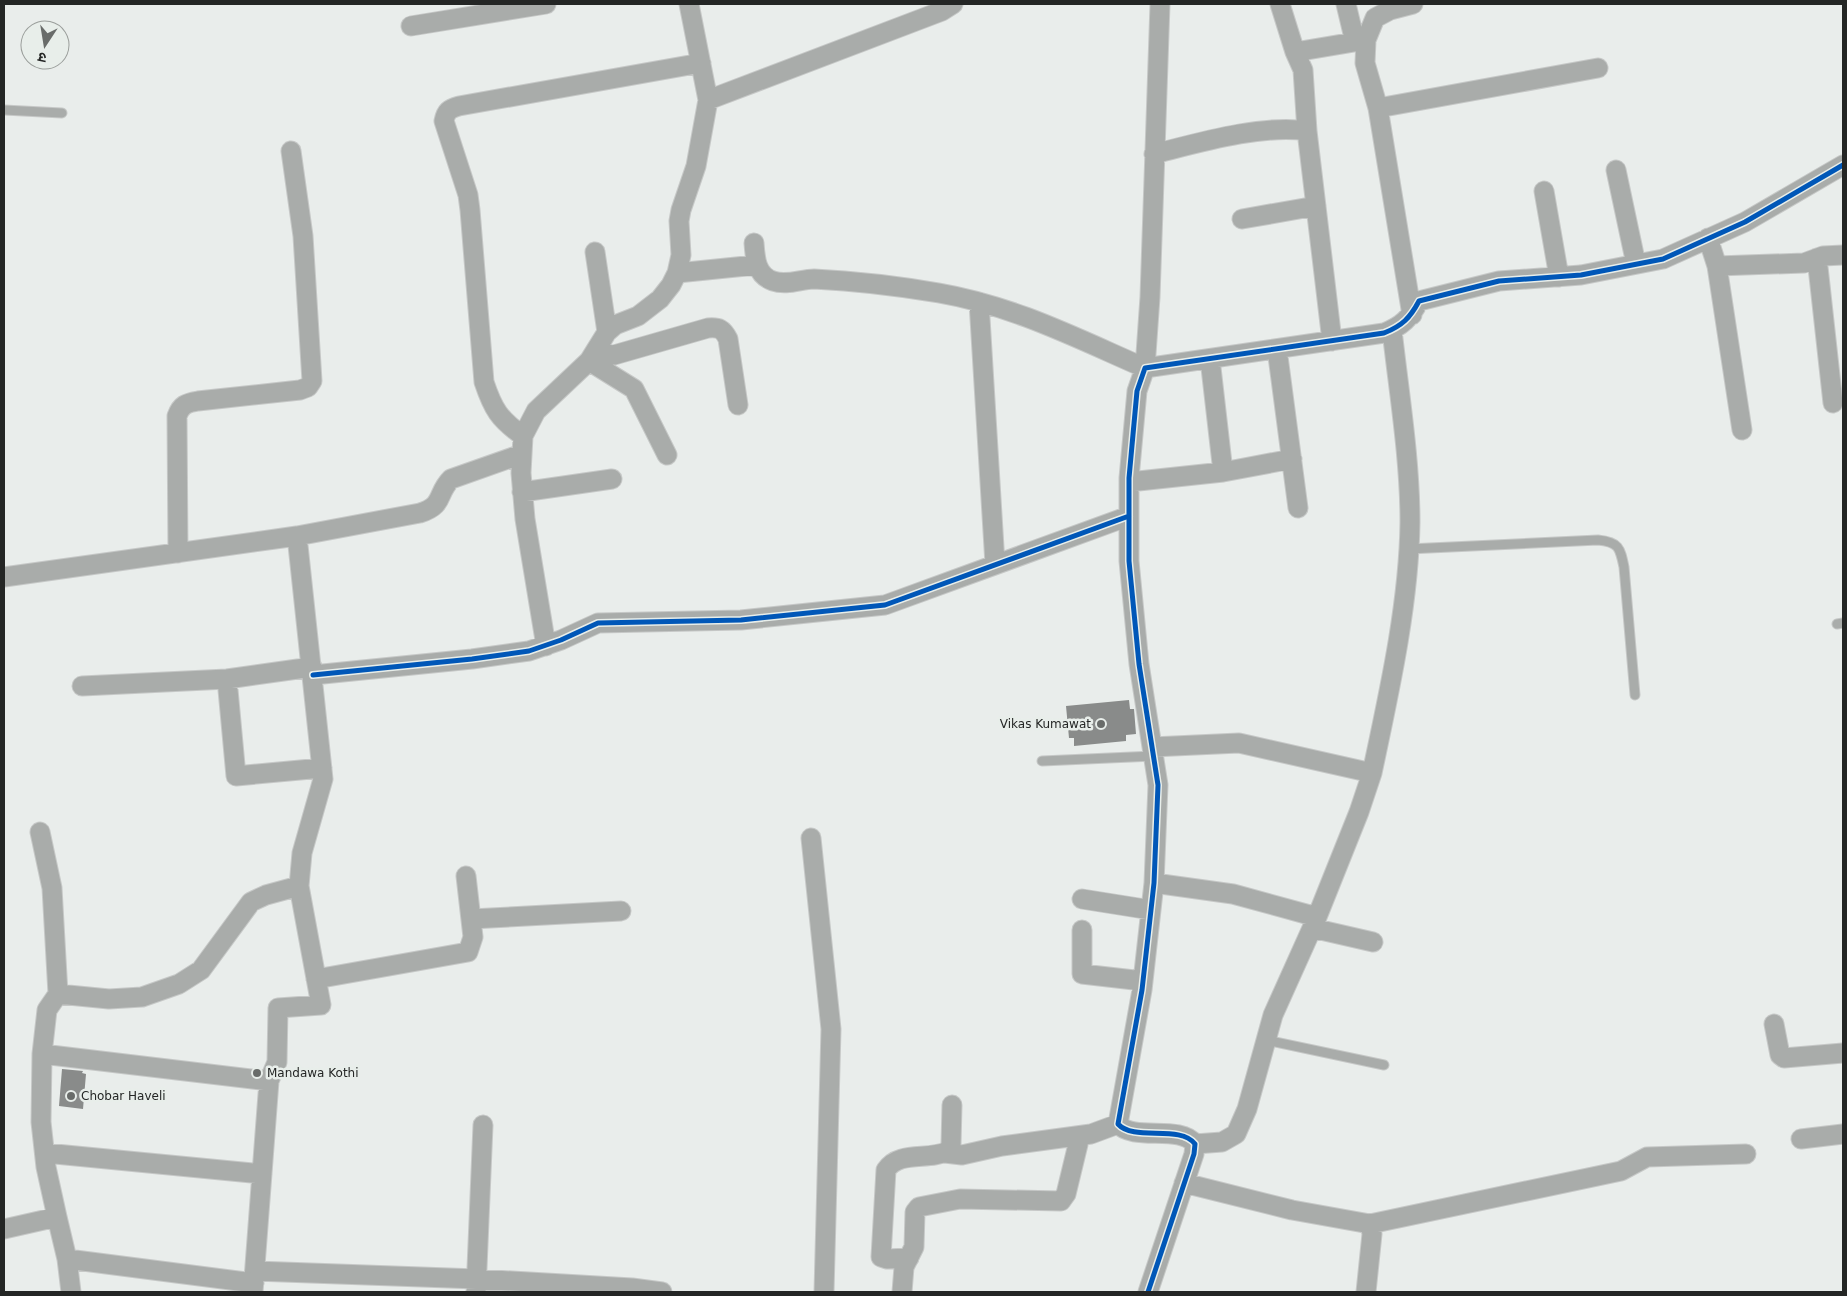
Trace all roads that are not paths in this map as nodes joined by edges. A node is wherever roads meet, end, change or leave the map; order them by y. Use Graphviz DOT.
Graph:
graph roads {
  1 [pos="546,4"];
  2 [pos="689,4"];
  3 [pos="953,4"];
  4 [pos="1160,4"];
  5 [pos="1280,4"];
  6 [pos="1346,4"];
  7 [pos="1413,4"];
  8 [pos="411,26"];
  9 [pos="1360,41"];
  10 [pos="1295,52"];
  11 [pos="701,63"];
  12 [pos="1598,68"];
  13 [pos="708,100"];
  14 [pos="1378,108"];
  15 [pos="4,110"];
  16 [pos="62,113"];
  17 [pos="1307,130"];
  18 [pos="291,152"];
  19 [pos="1154,154"];
  20 [pos="1843,165"];
  21 [pos="1616,170"];
  22 [pos="1544,190"];
  23 [pos="1316,206"];
  24 [pos="1242,219"];
  25 [pos="1708,238"];
  26 [pos="754,243"];
  27 [pos="595,252"];
  28 [pos="1843,255"];
  29 [pos="1817,258"];
  30 [pos="1636,264"];
  31 [pos="756,265"];
  32 [pos="1717,266"];
  33 [pos="677,273"];
  34 [pos="1559,277"];
  35 [pos="979,302"];
  36 [pos="1412,315"];
  37 [pos="1392,330"];
  38 [pos="607,332"];
  39 [pos="1332,341"];
  40 [pos="1277,349"];
  41 [pos="592,357"];
  42 [pos="1210,358"];
  43 [pos="1145,368"];
  44 [pos="1833,403"];
  45 [pos="738,405"];
  46 [pos="1742,430"];
  47 [pos="522,445"];
  48 [pos="667,455"];
  49 [pos="1292,459"];
  50 [pos="1223,472"];
  51 [pos="612,479"];
  52 [pos="1129,482"];
  53 [pos="522,492"];
  54 [pos="1298,508"];
  55 [pos="1129,516"];
  56 [pos="297,536"];
  57 [pos="1408,549"];
  58 [pos="178,553"];
  59 [pos="995,564"];
  60 [pos="4,577"];
  61 [pos="546,646"];
  62 [pos="312,671"];
  63 [pos="227,679"];
  64 [pos="82,686"];
  65 [pos="1635,695"];
  66 [pos="1153,751"];
  67 [pos="1042,762"];
  68 [pos="322,768"];
  69 [pos="1372,773"];
  70 [pos="40,832"];
  71 [pos="811,838"];
  72 [pos="466,876"];
  73 [pos="1154,883"];
  74 [pos="299,886"];
  75 [pos="1082,899"];
  76 [pos="1151,910"];
  77 [pos="621,911"];
  78 [pos="471,919"];
  79 [pos="1314,923"];
  80 [pos="1082,930"];
  81 [pos="1373,942"];
  82 [pos="316,979"];
  83 [pos="1143,981"];
  84 [pos="58,994"];
  85 [pos="1774,1024"];
  86 [pos="1266,1040"];
  87 [pos="1843,1052"];
  88 [pos="42,1054"];
  89 [pos="1384,1065"];
  90 [pos="269,1081"];
  91 [pos="952,1105"];
  92 [pos="1118,1124"];
  93 [pos="484,1125"];
  94 [pos="1843,1134"];
  95 [pos="1080,1136"];
  96 [pos="1801,1139"];
  97 [pos="1195,1144"];
  98 [pos="45,1153"];
  99 [pos="945,1153"];
  100 [pos="1746,1154"];
  101 [pos="262,1174"];
  102 [pos="1184,1183"];
  103 [pos="57,1217"];
  104 [pos="1370,1224"];
  105 [pos="4,1229"];
  106 [pos="909,1258"];
  107 [pos="66,1259"];
  108 [pos="254,1282"];
  109 [pos="375,1284"];
  110 [pos="477,1286"];
  111 [pos="71,1292"];
  112 [pos="662,1292"];
  113 [pos="824,1292"];
  114 [pos="902,1292"];
  115 [pos="1148,1292"];
  116 [pos="1366,1292"];
  1 -- 8 [label="street"];
  2 -- 11 [label="street"];
  3 -- 13 [label="street"];
  4 -- 19 [label="street"];
  5 -- 10 [label="street"];
  6 -- 9 [label="street"];
  7 -- 9 [label="street"];
  9 -- 10 [label="street"];
  9 -- 14 [label="street"];
  10 -- 17 [label="street"];
  11 -- 13 [label="street"];
  11 -- 47 [label="street"];
  12 -- 14 [label="street"];
  13 -- 33 [label="street"];
  14 -- 36 [label="street"];
  15 -- 16 [label="lane"];
  17 -- 19 [label="street"];
  17 -- 23 [label="street"];
  18 -- 58 [label="street"];
  19 -- 43 [label="street"];
  20 -- 25 [label="street"];
  21 -- 30 [label="street"];
  22 -- 34 [label="street"];
  23 -- 24 [label="street"];
  23 -- 39 [label="street"];
  25 -- 30 [label="street"];
  25 -- 32 [label="street"];
  26 -- 31 [label="street"];
  27 -- 38 [label="street"];
  28 -- 29 [label="street"];
  29 -- 32 [label="street"];
  29 -- 44 [label="street"];
  30 -- 34 [label="street"];
  31 -- 33 [label="street"];
  31 -- 35 [label="street"];
  32 -- 46 [label="street"];
  33 -- 38 [label="street"];
  34 -- 36 [label="street"];
  35 -- 43 [label="street"];
  35 -- 59 [label="street"];
  36 -- 37 [label="street"];
  37 -- 39 [label="street"];
  37 -- 57 [label="street"];
  38 -- 41 [label="street"];
  39 -- 40 [label="street"];
  40 -- 42 [label="street"];
  40 -- 49 [label="street"];
  41 -- 45 [label="street"];
  41 -- 47 [label="street"];
  41 -- 48 [label="street"];
  42 -- 43 [label="street"];
  42 -- 50 [label="street"];
  43 -- 52 [label="street"];
  47 -- 53 [label="street"];
  47 -- 56 [label="street"];
  49 -- 50 [label="street"];
  49 -- 54 [label="street"];
  50 -- 52 [label="street"];
  51 -- 53 [label="street"];
  52 -- 55 [label="street"];
  53 -- 61 [label="street"];
  55 -- 59 [label="street"];
  55 -- 66 [label="street"];
  56 -- 58 [label="street"];
  56 -- 62 [label="street"];
  57 -- 65 [label="lane"];
  57 -- 69 [label="street"];
  58 -- 60 [label="street"];
  59 -- 61 [label="street"];
  61 -- 62 [label="street"];
  62 -- 63 [label="street"];
  62 -- 68 [label="street"];
  63 -- 64 [label="street"];
  63 -- 68 [label="street"];
  66 -- 67 [label="lane"];
  66 -- 69 [label="street"];
  66 -- 73 [label="street"];
  68 -- 74 [label="street"];
  69 -- 79 [label="street"];
  70 -- 84 [label="street"];
  71 -- 113 [label="street"];
  72 -- 78 [label="street"];
  73 -- 76 [label="street"];
  73 -- 79 [label="street"];
  74 -- 82 [label="street"];
  74 -- 84 [label="street"];
  75 -- 76 [label="street"];
  76 -- 83 [label="street"];
  77 -- 78 [label="street"];
  78 -- 82 [label="street"];
  79 -- 81 [label="street"];
  79 -- 86 [label="street"];
  80 -- 83 [label="street"];
  82 -- 90 [label="street"];
  83 -- 92 [label="street"];
  84 -- 88 [label="street"];
  85 -- 87 [label="street"];
  86 -- 89 [label="lane"];
  86 -- 97 [label="street"];
  88 -- 90 [label="street"];
  88 -- 98 [label="street"];
  90 -- 101 [label="street"];
  91 -- 99 [label="street"];
  92 -- 95 [label="street"];
  92 -- 97 [label="street"];
  93 -- 110 [label="street"];
  94 -- 96 [label="street"];
  95 -- 99 [label="street"];
  95 -- 106 [label="street"];
  97 -- 102 [label="street"];
  98 -- 101 [label="street"];
  98 -- 103 [label="street"];
  99 -- 106 [label="street"];
  100 -- 104 [label="street"];
  101 -- 108 [label="street"];
  102 -- 104 [label="street"];
  102 -- 115 [label="street"];
  103 -- 105 [label="street"];
  103 -- 107 [label="street"];
  104 -- 116 [label="street"];
  106 -- 114 [label="street"];
  107 -- 108 [label="street"];
  107 -- 111 [label="street"];
  108 -- 109 [label="street"];
  109 -- 110 [label="street"];
  110 -- 112 [label="street"];
}
